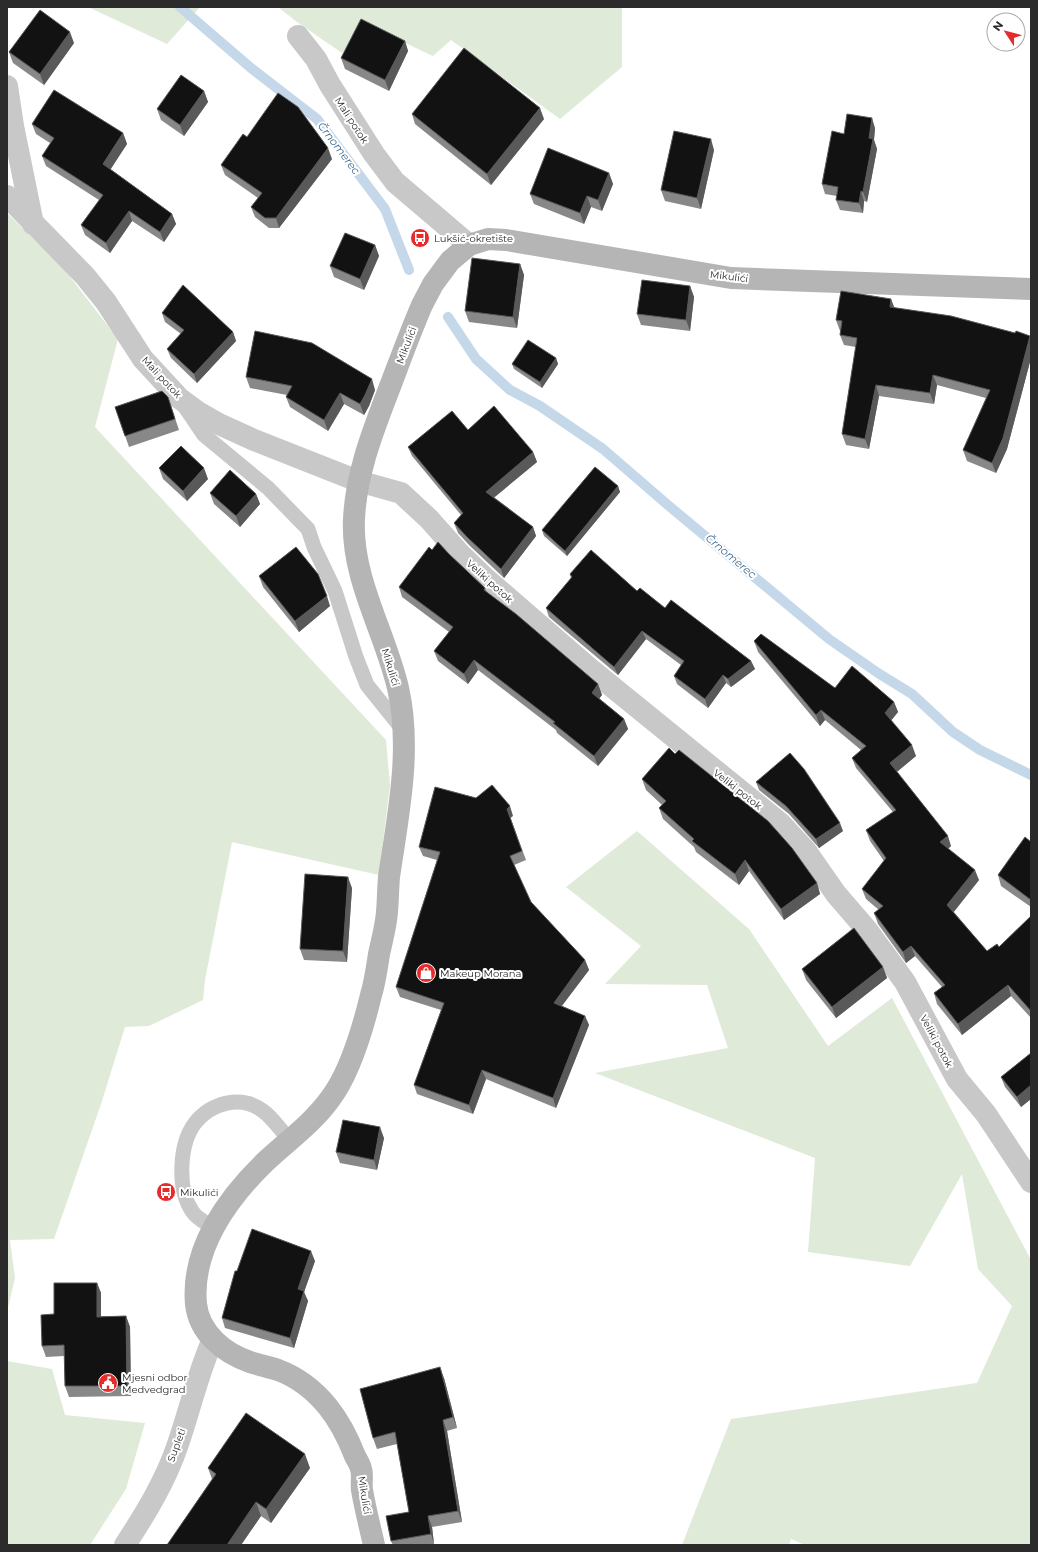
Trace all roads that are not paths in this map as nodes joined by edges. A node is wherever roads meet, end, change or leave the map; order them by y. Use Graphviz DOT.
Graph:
graph roads {
  1 [pos="298,36"];
  2 [pos="7,86"];
  3 [pos="7,196"];
  4 [pos="33,224"];
  5 [pos="469,245"];
  6 [pos="1031,289"];
  7 [pos="179,398"];
  8 [pos="358,481"];
  9 [pos="405,731"];
  10 [pos="290,1140"];
  11 [pos="1031,1182"];
  12 [pos="214,1228"];
  13 [pos="213,1339"];
  14 [pos="126,1545"];
  15 [pos="374,1545"];
  1 -- 5 [label="street, Mali potok"];
  2 -- 4 [label="street"];
  3 -- 4 [label="street, Mali potok"];
  4 -- 7 [label="street, Mali potok"];
  5 -- 6 [label="street, Mikulići"];
  5 -- 8 [label="street, Mikulići"];
  7 -- 8 [label="street, Mali potok"];
  7 -- 9 [label="lane"];
  8 -- 9 [label="street, Mikulići"];
  8 -- 11 [label="street, Veliki potok"];
  9 -- 10 [label="street, Mikulići"];
  10 -- 12 [label="street, Mikulići"];
  10 -- 12 [label="lane"];
  12 -- 13 [label="street, Mikulići"];
  13 -- 14 [label="street, Supleti"];
  13 -- 15 [label="street, Mikulići"];
}
